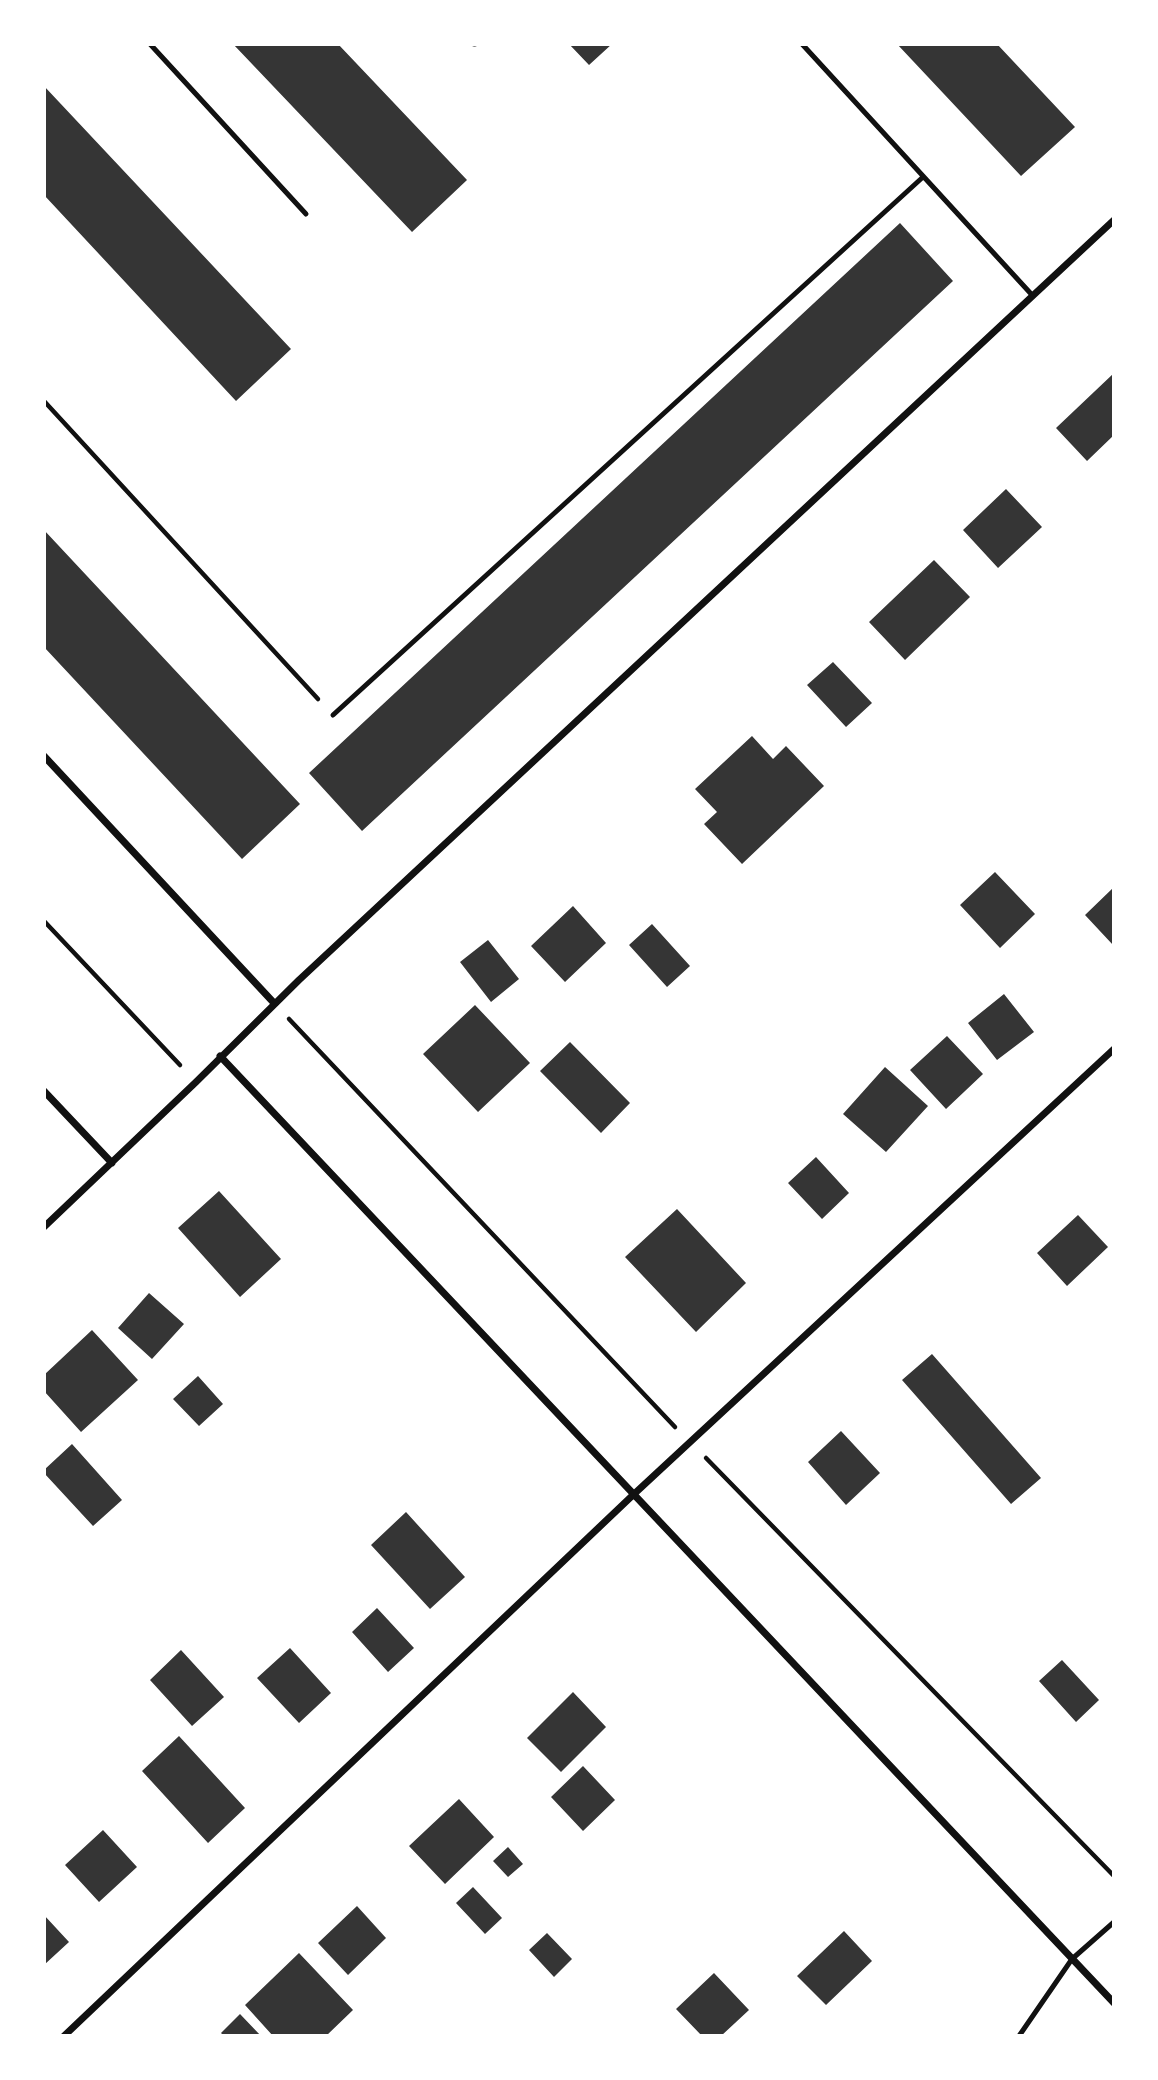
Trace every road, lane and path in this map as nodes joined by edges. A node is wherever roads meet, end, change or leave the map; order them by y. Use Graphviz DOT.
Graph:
graph roads {
  1 [pos="150,44"];
  2 [pos="802,44"];
  3 [pos="923,177"];
  4 [pos="306,214"];
  5 [pos="1114,220"];
  6 [pos="1032,296"];
  7 [pos="44,401"];
  8 [pos="333,715"];
  9 [pos="44,756"];
  10 [pos="44,921"];
  11 [pos="274,1003"];
  12 [pos="1114,1049"];
  13 [pos="220,1056"];
  14 [pos="196,1082"];
  15 [pos="44,1090"];
  16 [pos="111,1163"];
  17 [pos="44,1227"];
  18 [pos="633,1495"];
  19 [pos="1114,1922"];
  20 [pos="1072,1959"];
  21 [pos="1114,2003"];
  22 [pos="64,2036"];
  23 [pos="1019,2036"];
  1 -- 4 [label="lane"];
  2 -- 3 [label="lane"];
  3 -- 6 [label="lane"];
  3 -- 8 [label="lane"];
  5 -- 6 [label="street"];
  6 -- 11 [label="street"];
  7 -- 8 [label="path"];
  9 -- 11 [label="street"];
  10 -- 14 [label="path"];
  11 -- 13 [label="street"];
  12 -- 18 [label="street"];
  13 -- 14 [label="street"];
  13 -- 18 [label="street"];
  14 -- 16 [label="street"];
  15 -- 16 [label="street"];
  16 -- 17 [label="street"];
  18 -- 20 [label="street"];
  18 -- 22 [label="street"];
  19 -- 20 [label="lane"];
  20 -- 21 [label="street"];
  20 -- 23 [label="lane"];
}
